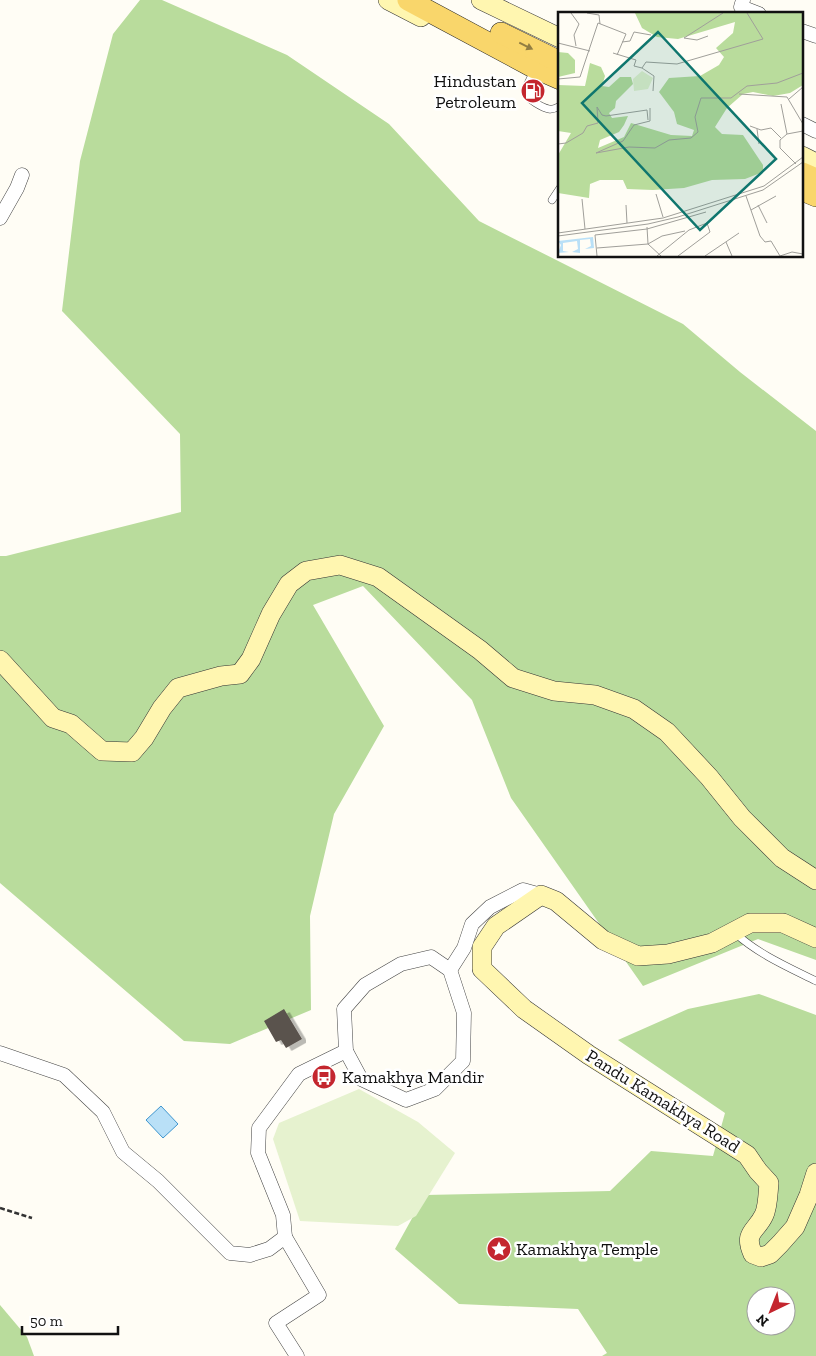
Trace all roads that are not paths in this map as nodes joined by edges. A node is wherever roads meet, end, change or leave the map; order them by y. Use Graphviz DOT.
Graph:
graph roads {
  1 [pos="388,0"];
  2 [pos="408,0"];
  3 [pos="436,0"];
  4 [pos="482,0"];
  5 [pos="743,0"];
  6 [pos="754,12"];
  7 [pos="804,31"];
  8 [pos="816,36"];
  9 [pos="558,37"];
  10 [pos="558,61"];
  11 [pos="532,75"];
  12 [pos="558,78"];
  13 [pos="558,88"];
  14 [pos="558,107"];
  15 [pos="804,125"];
  16 [pos="816,132"];
  17 [pos="804,157"];
  18 [pos="816,163"];
  19 [pos="804,174"];
  20 [pos="22,175"];
  21 [pos="816,179"];
  22 [pos="558,191"];
  23 [pos="804,191"];
  24 [pos="816,196"];
  25 [pos="804,197"];
  26 [pos="552,200"];
  27 [pos="816,202"];
  28 [pos="0,218"];
  29 [pos="0,660"];
  30 [pos="816,880"];
  31 [pos="541,895"];
  32 [pos="733,931"];
  33 [pos="816,938"];
  34 [pos="450,970"];
  35 [pos="816,982"];
  36 [pos="346,1051"];
  37 [pos="0,1053"];
  38 [pos="816,1172"];
  39 [pos="285,1237"];
  40 [pos="297,1356"];
  1 -- 11 [label="street"];
  2 -- 12 [label="main road"];
  3 -- 10 [label="main road, one-way"];
  4 -- 9 [label="street"];
  5 -- 6 [label="street"];
  7 -- 8 [label="street"];
  11 -- 13 [label="street"];
  11 -- 14 [label="lane"];
  15 -- 16 [label="street"];
  17 -- 18 [label="street"];
  19 -- 21 [label="main road"];
  20 -- 28 [label="street"];
  22 -- 26 [label="lane"];
  23 -- 24 [label="main road"];
  25 -- 27 [label="street"];
  29 -- 30 [label="street"];
  31 -- 32 [label="street"];
  31 -- 34 [label="street"];
  31 -- 38 [label="street, Pandu Kamakhya Road"];
  32 -- 33 [label="street"];
  32 -- 35 [label="lane"];
  34 -- 36 [label="street"];
  34 -- 36 [label="street"];
  36 -- 39 [label="street"];
  37 -- 39 [label="street"];
  39 -- 40 [label="street"];
}
